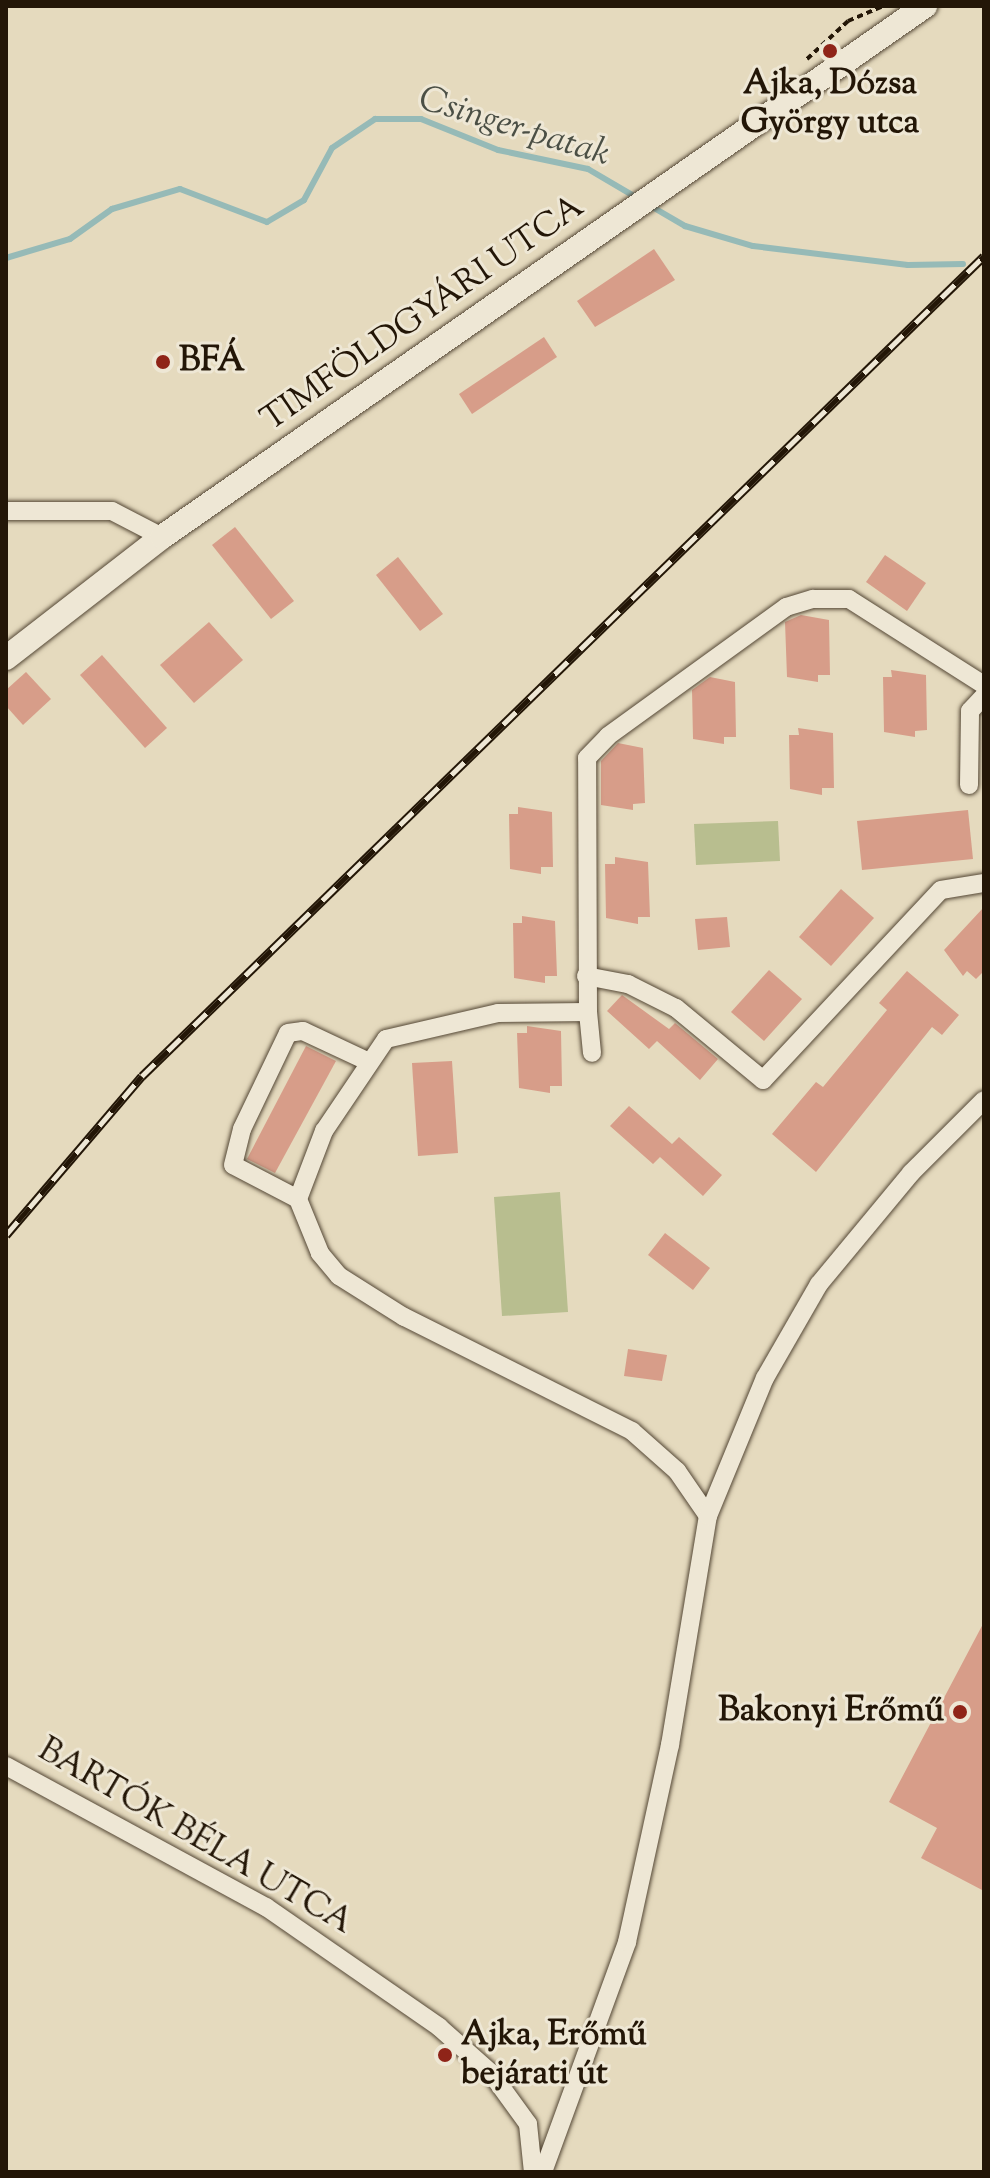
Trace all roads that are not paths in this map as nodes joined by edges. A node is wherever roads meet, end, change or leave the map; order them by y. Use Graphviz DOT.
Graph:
graph roads {
  1 [pos="925,6"];
  2 [pos="6,511"];
  3 [pos="162,537"];
  4 [pos="6,658"];
  5 [pos="984,685"];
  6 [pos="984,696"];
  7 [pos="969,785"];
  8 [pos="984,883"];
  9 [pos="586,976"];
  10 [pos="588,1012"];
  11 [pos="592,1053"];
  12 [pos="365,1060"];
  13 [pos="984,1100"];
  14 [pos="298,1199"];
  15 [pos="708,1516"];
  16 [pos="6,1766"];
  17 [pos="533,2172"];
  18 [pos="543,2172"];
  1 -- 3 [label="main road, TIMFÖLDGYÁRI UTCA"];
  2 -- 3 [label="street"];
  3 -- 4 [label="main road, TIMFÖLDGYÁRI UTCA"];
  5 -- 9 [label="street"];
  6 -- 7 [label="street"];
  8 -- 9 [label="street"];
  9 -- 10 [label="street"];
  10 -- 11 [label="street"];
  10 -- 12 [label="street"];
  12 -- 14 [label="street"];
  12 -- 14 [label="street"];
  13 -- 15 [label="street"];
  14 -- 15 [label="street"];
  15 -- 18 [label="street"];
  16 -- 17 [label="street, BARTÓK BÉLA UTCA"];
}
